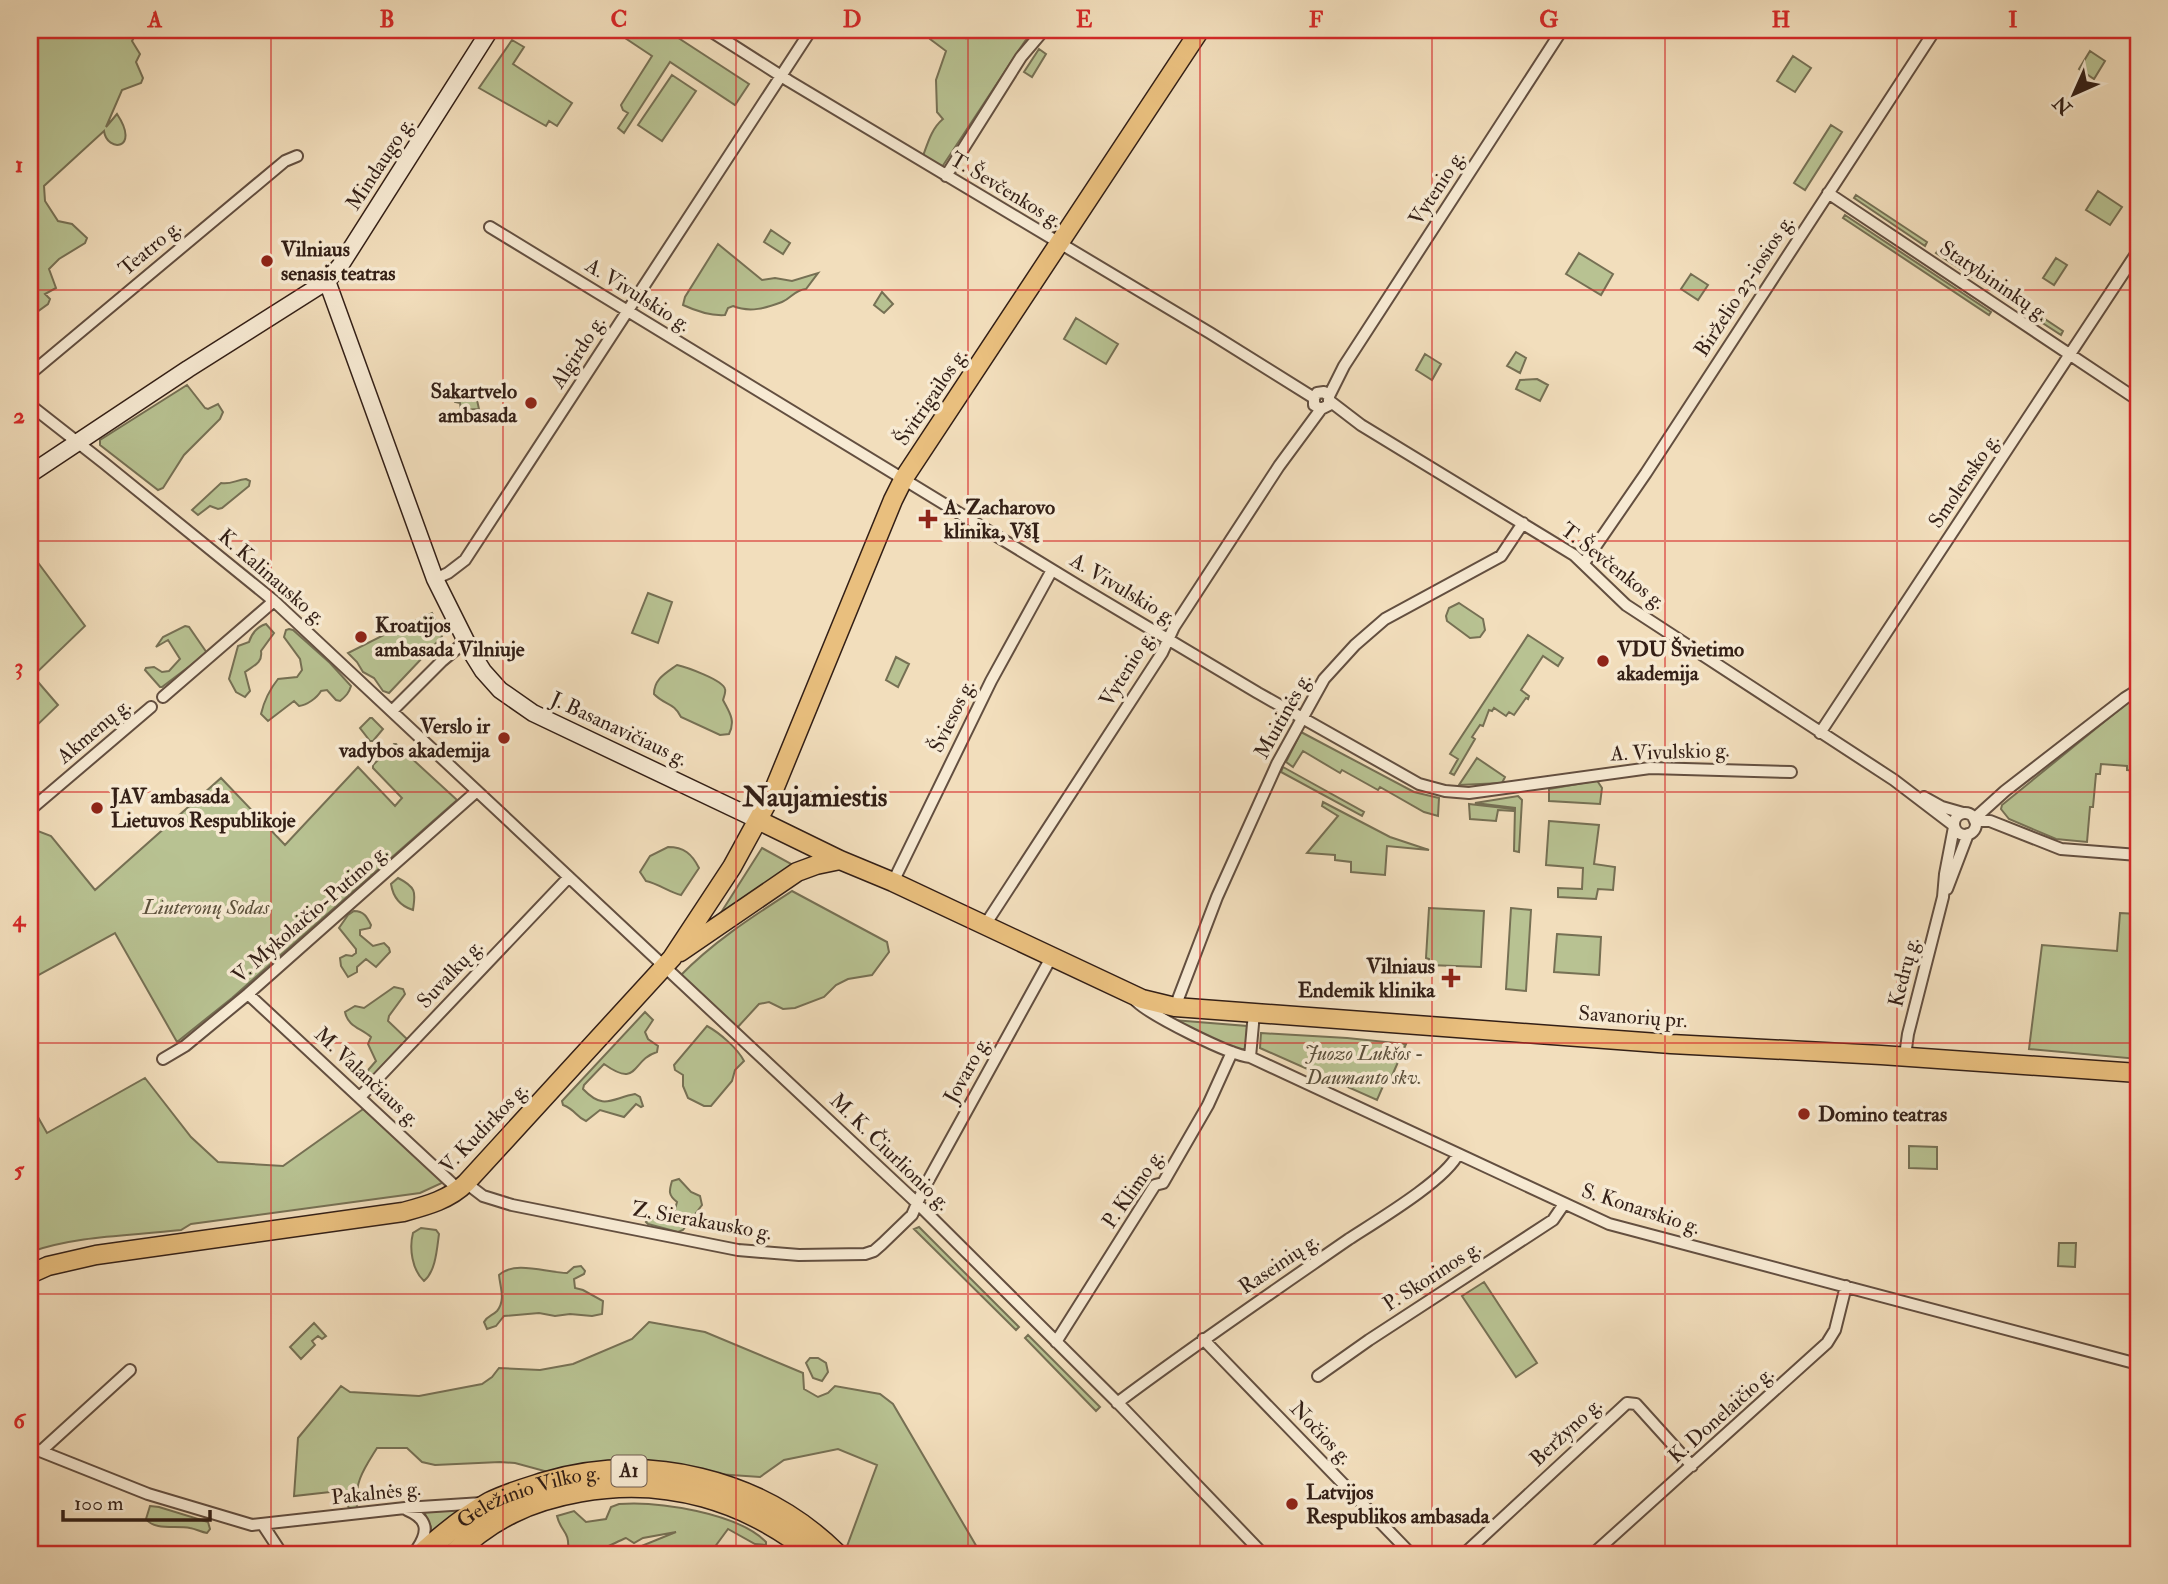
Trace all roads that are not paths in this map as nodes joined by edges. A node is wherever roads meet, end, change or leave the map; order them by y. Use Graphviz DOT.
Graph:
graph roads {
  1 [pos="490,30"];
  2 [pos="709,30"];
  3 [pos="811,30"];
  4 [pos="1044,30"];
  5 [pos="1200,30"];
  6 [pos="1562,30"];
  7 [pos="1935,30"];
  8 [pos="781,76"];
  9 [pos="297,156"];
  10 [pos="946,176"];
  11 [pos="1828,193"];
  12 [pos="490,227"];
  13 [pos="1059,244"];
  14 [pos="2138,251"];
  15 [pos="327,281"];
  16 [pos="628,312"];
  17 [pos="2071,355"];
  18 [pos="30,374"];
  19 [pos="1322,400"];
  20 [pos="2138,400"];
  21 [pos="30,405"];
  22 [pos="77,442"];
  23 [pos="30,474"];
  24 [pos="904,478"];
  25 [pos="1523,523"];
  26 [pos="1584,563"];
  27 [pos="1052,570"];
  28 [pos="435,579"];
  29 [pos="274,601"];
  30 [pos="1169,639"];
  31 [pos="466,641"];
  32 [pos="2138,690"];
  33 [pos="163,697"];
  34 [pos="151,707"];
  35 [pos="392,711"];
  36 [pos="1301,717"];
  37 [pos="1820,733"];
  38 [pos="1791,772"];
  39 [pos="1907,790"];
  40 [pos="477,791"];
  41 [pos="2006,792"];
  42 [pos="30,810"];
  43 [pos="1970,816"];
  44 [pos="758,820"];
  45 [pos="1954,826"];
  46 [pos="2006,826"];
  47 [pos="1969,834"];
  48 [pos="2138,855"];
  49 [pos="840,860"];
  50 [pos="569,877"];
  51 [pos="893,882"];
  52 [pos="1943,897"];
  53 [pos="985,925"];
  54 [pos="1052,956"];
  55 [pos="668,962"];
  56 [pos="1126,992"];
  57 [pos="248,994"];
  58 [pos="1175,1007"];
  59 [pos="1254,1013"];
  60 [pos="1232,1052"];
  61 [pos="1905,1056"];
  62 [pos="1250,1058"];
  63 [pos="163,1059"];
  64 [pos="2138,1073"];
  65 [pos="360,1097"];
  66 [pos="1458,1154"];
  67 [pos="462,1187"];
  68 [pos="917,1203"];
  69 [pos="1564,1204"];
  70 [pos="30,1274"];
  71 [pos="1846,1286"];
  72 [pos="1203,1339"];
  73 [pos="1056,1342"];
  74 [pos="2138,1364"];
  75 [pos="130,1370"];
  76 [pos="1318,1376"];
  77 [pos="1117,1403"];
  78 [pos="30,1447"];
  79 [pos="41,1451"];
  80 [pos="1692,1466"];
  81 [pos="492,1502"];
  82 [pos="405,1508"];
  83 [pos="263,1525"];
  84 [pos="282,1554"];
  85 [pos="415,1554"];
  86 [pos="422,1554"];
  87 [pos="454,1554"];
  88 [pos="814,1554"];
  89 [pos="836,1554"];
  90 [pos="1263,1554"];
  91 [pos="1411,1554"];
  92 [pos="1464,1554"];
  93 [pos="1593,1554"];
  1 -- 15 [label="main road, Mindaugo g."];
  2 -- 8 [label="street, T. Ševčenkos g."];
  3 -- 8 [label="street, Algirdo g."];
  4 -- 10 [label="street"];
  5 -- 13 [label="main road, Švitrigailos g."];
  6 -- 19 [label="street, Vytenio g."];
  7 -- 11 [label="street, Birželio 23-iosios g."];
  8 -- 10 [label="street, T. Ševčenkos g."];
  8 -- 16 [label="street, Algirdo g."];
  9 -- 18 [label="street, Teatro g."];
  10 -- 13 [label="street, T. Ševčenkos g."];
  11 -- 17 [label="street, Statybininkų g."];
  11 -- 26 [label="street, Birželio 23-iosios g."];
  12 -- 16 [label="street, A. Vivulskio g."];
  13 -- 19 [label="street, T. Ševčenkos g."];
  13 -- 24 [label="main road, Švitrigailos g."];
  14 -- 17 [label="street, Smolensko g."];
  15 -- 22 [label="main road, Mindaugo g."];
  15 -- 28 [label="main road, J. Basanavičiaus g."];
  16 -- 24 [label="street, A. Vivulskio g."];
  16 -- 28 [label="street, Algirdo g."];
  17 -- 20 [label="street, Statybininkų g."];
  17 -- 37 [label="street, Smolensko g."];
  19 -- 25 [label="street, T. Ševčenkos g."];
  19 -- 30 [label="street, Vytenio g."];
  21 -- 22 [label="street, K. Kalinausko g."];
  22 -- 23 [label="main road, Mindaugo g."];
  22 -- 29 [label="street, K. Kalinausko g."];
  24 -- 27 [label="street, A. Vivulskio g."];
  24 -- 44 [label="main road, Švitrigailos g."];
  25 -- 26 [label="street, T. Ševčenkos g."];
  25 -- 36 [label="street, Muitinės g."];
  26 -- 37 [label="street, T. Ševčenkos g."];
  27 -- 30 [label="street, A. Vivulskio g."];
  27 -- 51 [label="street, Šviesos g."];
  28 -- 31 [label="main road, J. Basanavičiaus g."];
  29 -- 33 [label="street, Akmenų g."];
  29 -- 35 [label="street, K. Kalinausko g."];
  30 -- 36 [label="street, A. Vivulskio g."];
  30 -- 53 [label="street, Vytenio g."];
  31 -- 35 [label="street"];
  31 -- 44 [label="main road, J. Basanavičiaus g."];
  32 -- 41 [label="street"];
  34 -- 42 [label="street, Akmenų g."];
  35 -- 40 [label="street, K. Kalinausko g."];
  36 -- 38 [label="street, A. Vivulskio g."];
  36 -- 58 [label="street, Muitinės g."];
  37 -- 39 [label="street, T. Ševčenkos g."];
  39 -- 43 [label="street, T. Ševčenkos g."];
  39 -- 45 [label="street, T. Ševčenkos g."];
  40 -- 50 [label="street, M. K. Čiurlionio g."];
  40 -- 57 [label="street, V. Mykolaičio-Putino g."];
  41 -- 43 [label="street"];
  41 -- 46 [label="street"];
  43 -- 45 [label="street"];
  43 -- 46 [label="street"];
  43 -- 47 [label="street"];
  44 -- 49 [label="main road, J. Basanavičiaus g."];
  44 -- 55 [label="main road, V. Kudirkos g."];
  45 -- 47 [label="street"];
  45 -- 52 [label="street, Kedrų g."];
  46 -- 47 [label="street"];
  46 -- 48 [label="street"];
  47 -- 52 [label="street, Kedrų g."];
  49 -- 51 [label="main road, J. Basanavičiaus g."];
  49 -- 55 [label="main road"];
  50 -- 55 [label="street, M. K. Čiurlionio g."];
  50 -- 65 [label="street, Suvalkų g."];
  51 -- 53 [label="main road, J. Basanavičiaus g."];
  52 -- 61 [label="street, Kedrų g."];
  53 -- 54 [label="main road, J. Basanavičiaus g."];
  54 -- 56 [label="main road, J. Basanavičiaus g."];
  54 -- 68 [label="street, Jovaro g."];
  55 -- 67 [label="main road, V. Kudirkos g."];
  55 -- 68 [label="street, M. K. Čiurlionio g."];
  56 -- 58 [label="main road, Savanorių pr."];
  56 -- 60 [label="street, S. Konarskio g."];
  57 -- 63 [label="street, V. Mykolaičio-Putino g."];
  57 -- 65 [label="street, M. Valančiaus g."];
  58 -- 59 [label="main road, Savanorių pr."];
  59 -- 61 [label="main road, Savanorių pr."];
  59 -- 62 [label="street"];
  60 -- 62 [label="street, S. Konarskio g."];
  60 -- 73 [label="street, P. Klimo g."];
  61 -- 64 [label="main road, Savanorių pr."];
  62 -- 66 [label="street, S. Konarskio g."];
  65 -- 67 [label="street, M. Valančiaus g."];
  66 -- 69 [label="street, S. Konarskio g."];
  66 -- 72 [label="street, Raseinių g."];
  67 -- 68 [label="street, Z. Sierakausko g."];
  67 -- 70 [label="main road, V. Kudirkos g."];
  68 -- 73 [label="street, M. K. Čiurlionio g."];
  69 -- 71 [label="street, S. Konarskio g."];
  69 -- 76 [label="street, P. Skorinos g."];
  71 -- 74 [label="street, S. Konarskio g."];
  71 -- 80 [label="street, K. Donelaičio g."];
  72 -- 77 [label="street, Raseinių g."];
  72 -- 91 [label="street, Nočios g."];
  73 -- 77 [label="street, M. K. Čiurlionio g."];
  75 -- 79 [label="street"];
  77 -- 90 [label="street, M. K. Čiurlionio g."];
  78 -- 79 [label="street, Pakalnės g."];
  79 -- 83 [label="street, Pakalnės g."];
  80 -- 92 [label="street, Beržyno g."];
  80 -- 93 [label="street, K. Donelaičio g."];
  81 -- 82 [label="street, Pakalnės g."];
  81 -- 86 [label="highway, Geležinio Vilko g. / A1"];
  81 -- 89 [label="highway, Geležinio Vilko g. / A1"];
  82 -- 83 [label="street, Pakalnės g."];
  82 -- 85 [label="street"];
  83 -- 84 [label="street"];
  87 -- 88 [label="highway, Geležinio Vilko g. / A1"];
}
